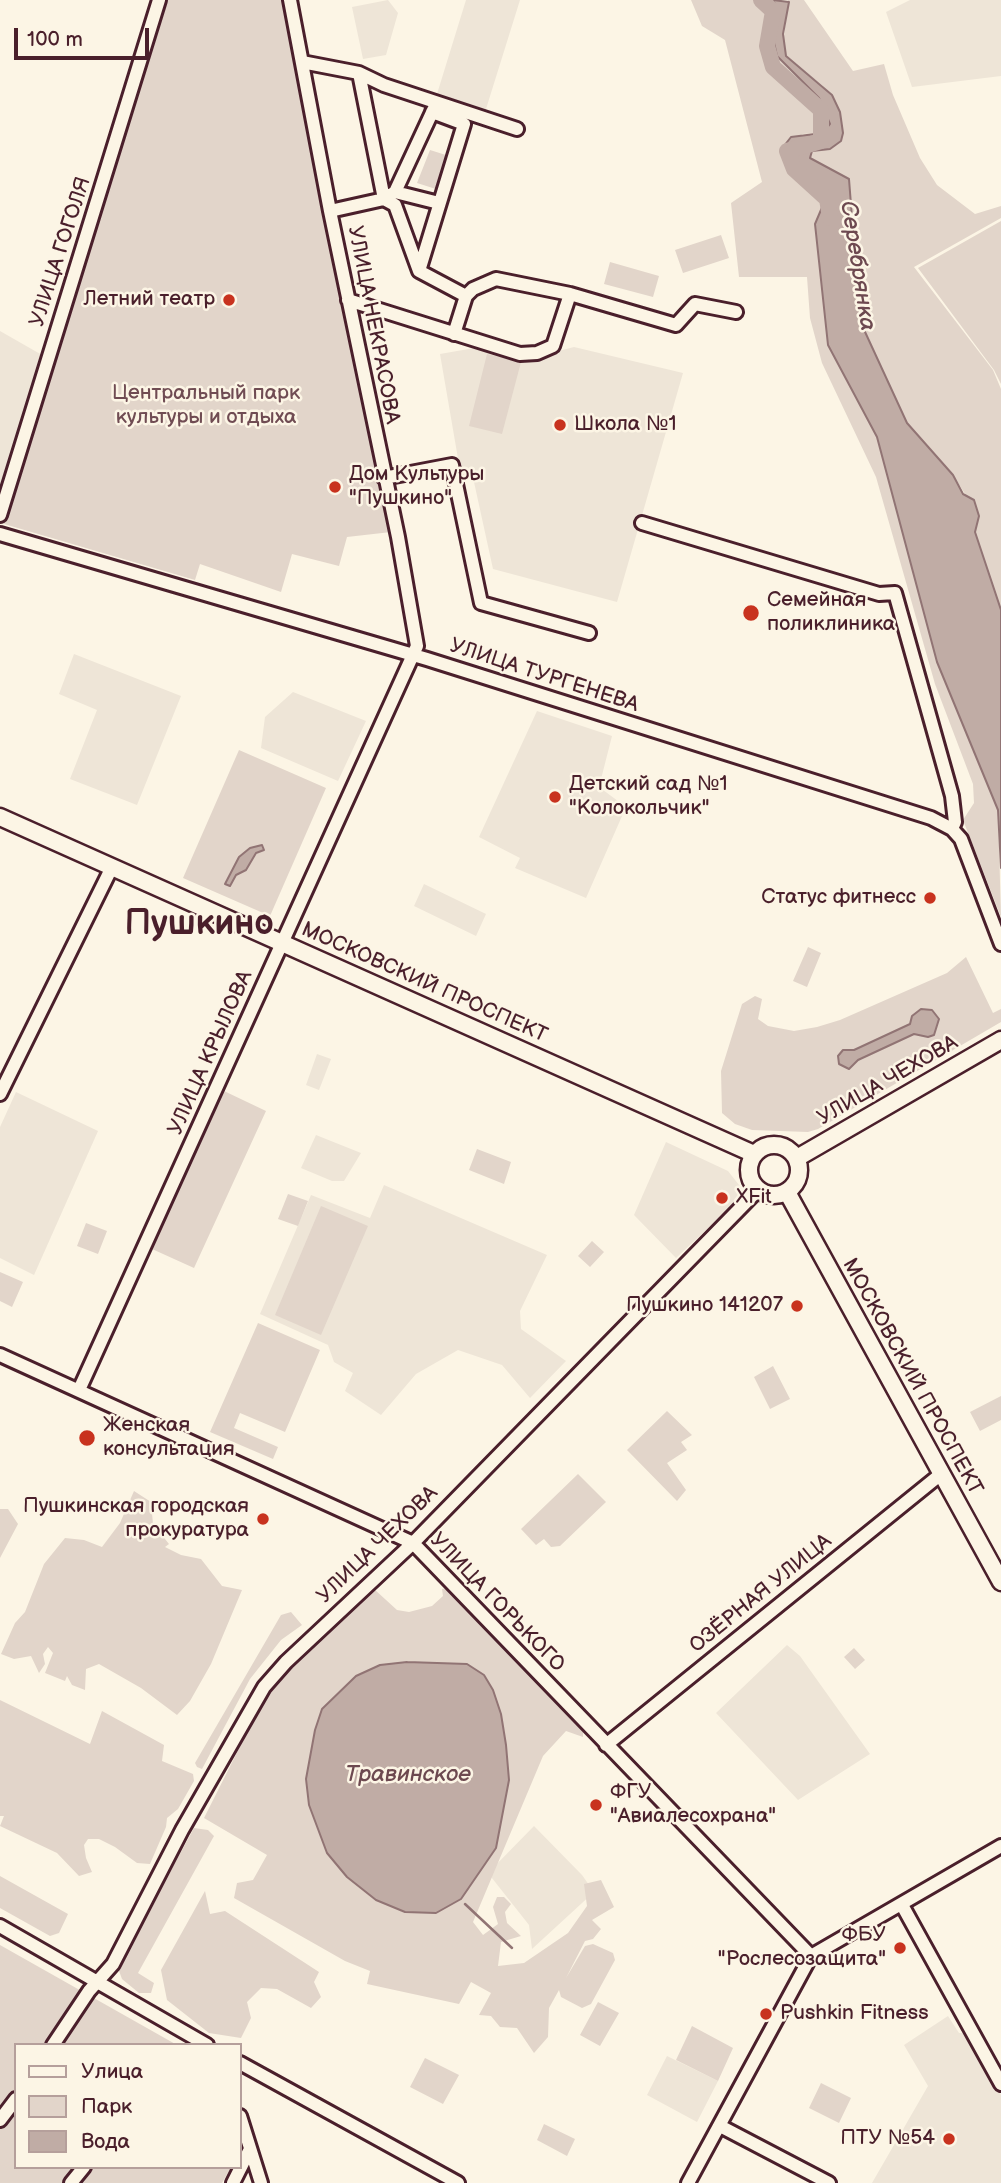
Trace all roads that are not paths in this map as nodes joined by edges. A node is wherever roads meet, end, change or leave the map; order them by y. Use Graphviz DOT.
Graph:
graph roads {
  1 [pos="159,0"];
  2 [pos="290,0"];
  3 [pos="302,62"];
  4 [pos="359,73"];
  5 [pos="434,107"];
  6 [pos="517,129"];
  7 [pos="396,192"];
  8 [pos="384,199"];
  9 [pos="439,204"];
  10 [pos="330,211"];
  11 [pos="419,271"];
  12 [pos="570,294"];
  13 [pos="466,296"];
  14 [pos="348,300"];
  15 [pos="736,312"];
  16 [pos="454,334"];
  17 [pos="384,478"];
  18 [pos="0,515"];
  19 [pos="642,523"];
  20 [pos="0,534"];
  21 [pos="589,633"];
  22 [pos="411,655"];
  23 [pos="0,817"];
  24 [pos="952,829"];
  25 [pos="112,867"];
  26 [pos="282,943"];
  27 [pos="1001,944"];
  28 [pos="1001,1040"];
  29 [pos="0,1094"];
  30 [pos="754,1154"];
  31 [pos="797,1158"];
  32 [pos="758,1190"];
  33 [pos="787,1192"];
  34 [pos="0,1355"];
  35 [pos="79,1390"];
  36 [pos="941,1474"];
  37 [pos="412,1543"];
  38 [pos="1001,1583"];
  39 [pos="606,1745"];
  40 [pos="1001,1846"];
  41 [pos="902,1905"];
  42 [pos="0,1926"];
  43 [pos="811,1956"];
  44 [pos="99,1982"];
  45 [pos="54,2043"];
  46 [pos="204,2043"];
  47 [pos="242,2064"];
  48 [pos="1001,2084"];
  49 [pos="14,2102"];
  50 [pos="0,2120"];
  51 [pos="242,2124"];
  52 [pos="720,2126"];
  53 [pos="249,2151"];
  54 [pos="242,2165"];
  55 [pos="82,2169"];
  56 [pos="71,2183"];
  57 [pos="261,2183"];
  58 [pos="458,2183"];
  59 [pos="688,2183"];
  60 [pos="829,2183"];
  1 -- 18 [label="street, УЛИЦА ГОГОЛЯ"];
  2 -- 3 [label="street, УЛИЦА НЕКРАСОВА"];
  3 -- 4 [label="street"];
  3 -- 10 [label="street, УЛИЦА НЕКРАСОВА"];
  4 -- 5 [label="street"];
  4 -- 8 [label="street"];
  5 -- 6 [label="street"];
  5 -- 7 [label="street"];
  5 -- 9 [label="street"];
  7 -- 8 [label="street"];
  7 -- 9 [label="street"];
  8 -- 10 [label="street"];
  8 -- 11 [label="street"];
  9 -- 11 [label="street"];
  10 -- 14 [label="street, УЛИЦА НЕКРАСОВА"];
  11 -- 13 [label="street"];
  12 -- 13 [label="street"];
  12 -- 15 [label="street"];
  12 -- 16 [label="street"];
  13 -- 16 [label="street"];
  14 -- 16 [label="street"];
  14 -- 17 [label="street, УЛИЦА НЕКРАСОВА"];
  17 -- 21 [label="street"];
  17 -- 22 [label="street, УЛИЦА НЕКРАСОВА"];
  19 -- 24 [label="street"];
  20 -- 22 [label="street, УЛИЦА ТУРГЕНЕВА"];
  22 -- 24 [label="street, УЛИЦА ТУРГЕНЕВА"];
  22 -- 26 [label="street, УЛИЦА КРЫЛОВА"];
  23 -- 25 [label="main road, МОСКОВСКИЙ ПРОСПЕКТ"];
  24 -- 27 [label="street"];
  25 -- 26 [label="main road, МОСКОВСКИЙ ПРОСПЕКТ"];
  25 -- 29 [label="street"];
  26 -- 30 [label="main road, МОСКОВСКИЙ ПРОСПЕКТ"];
  26 -- 35 [label="street, УЛИЦА КРЫЛОВА"];
  28 -- 31 [label="main road, УЛИЦА ЧЕХОВА"];
  30 -- 31 [label="main road"];
  30 -- 32 [label="main road"];
  31 -- 33 [label="main road"];
  32 -- 33 [label="main road"];
  32 -- 37 [label="street, УЛИЦА ЧЕХОВА"];
  33 -- 36 [label="main road, МОСКОВСКИЙ ПРОСПЕКТ"];
  34 -- 35 [label="street, УЛИЦА ГОРЬКОГО"];
  35 -- 37 [label="street, УЛИЦА ГОРЬКОГО"];
  36 -- 38 [label="main road, МОСКОВСКИЙ ПРОСПЕКТ"];
  36 -- 39 [label="street, ОЗЁРНАЯ УЛИЦА"];
  37 -- 39 [label="street, УЛИЦА ГОРЬКОГО"];
  37 -- 44 [label="street, УЛИЦА ЧЕХОВА"];
  39 -- 43 [label="street, УЛИЦА ГОРЬКОГО"];
  40 -- 41 [label="street"];
  41 -- 43 [label="street"];
  41 -- 48 [label="street"];
  42 -- 44 [label="street"];
  43 -- 52 [label="street"];
  44 -- 45 [label="street, УЛИЦА ЧЕХОВА"];
  44 -- 46 [label="street"];
  47 -- 58 [label="street"];
  49 -- 50 [label="street"];
  51 -- 53 [label="street"];
  52 -- 59 [label="street"];
  52 -- 60 [label="street"];
  53 -- 54 [label="street"];
  53 -- 57 [label="street"];
  55 -- 56 [label="street"];
}
